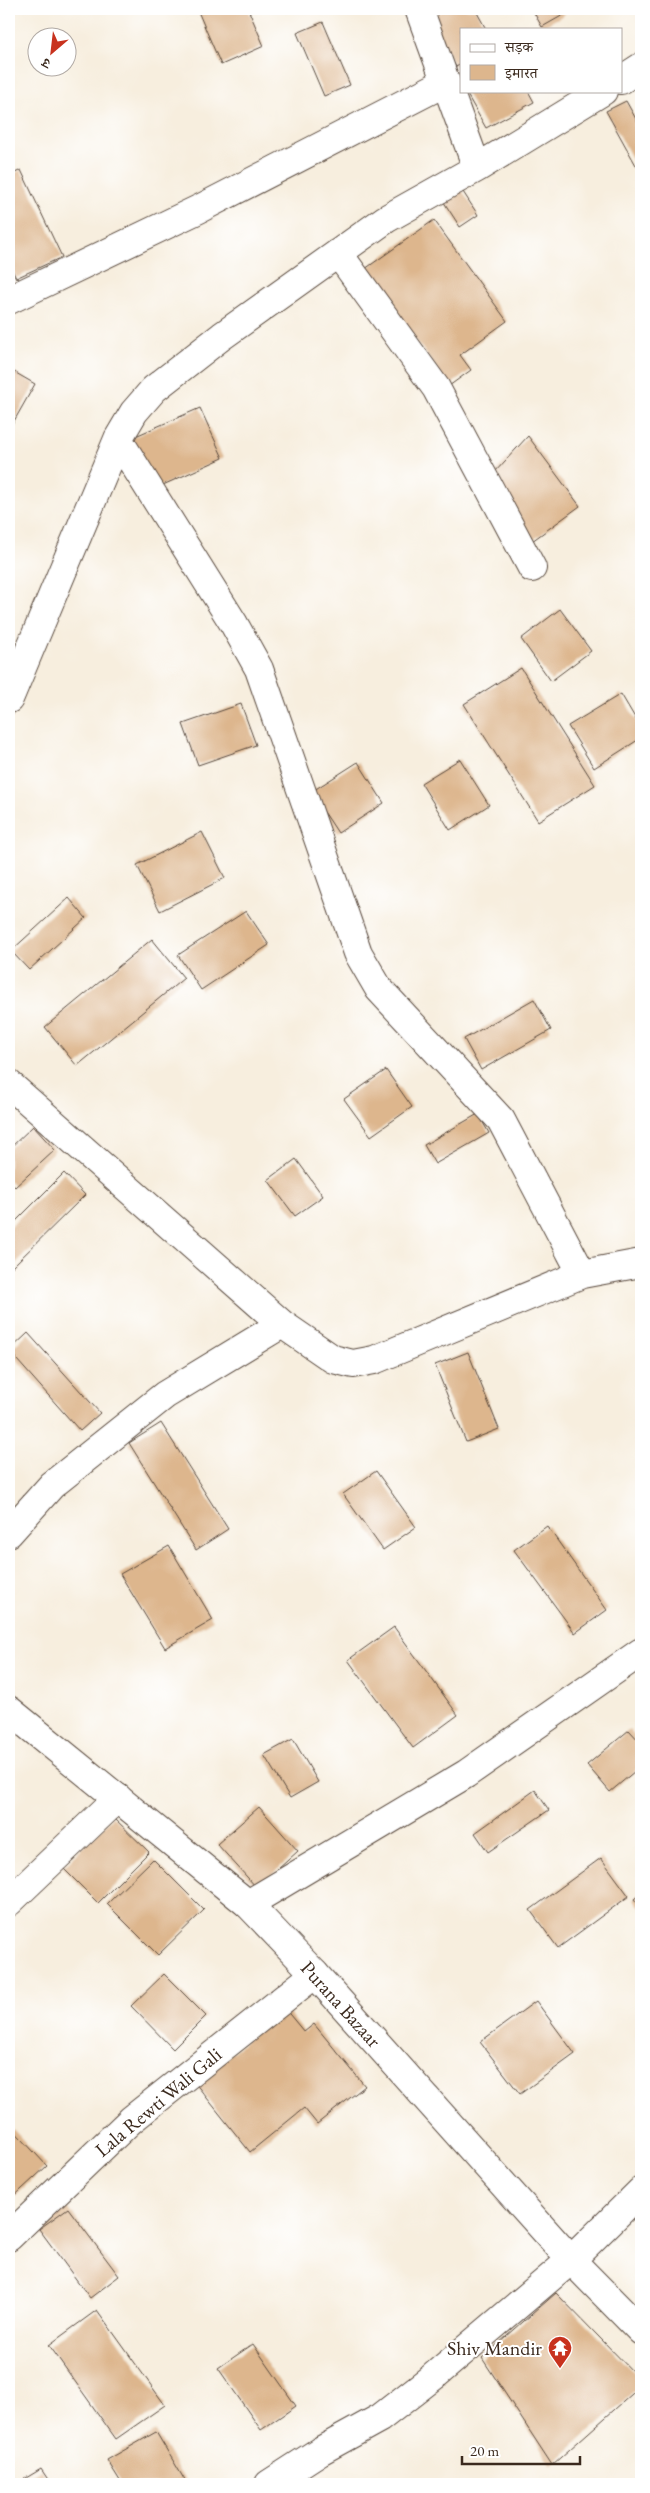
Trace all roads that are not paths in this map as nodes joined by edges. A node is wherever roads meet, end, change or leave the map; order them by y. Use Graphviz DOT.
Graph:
graph roads {
  1 [pos="419,9"];
  2 [pos="641,67"];
  3 [pos="622,79"];
  4 [pos="446,82"];
  5 [pos="601,92"];
  6 [pos="477,168"];
  7 [pos="338,253"];
  8 [pos="9,300"];
  9 [pos="118,439"];
  10 [pos="532,568"];
  11 [pos="9,699"];
  12 [pos="9,1084"];
  13 [pos="641,1263"];
  14 [pos="582,1274"];
  15 [pos="282,1324"];
  16 [pos="9,1533"];
  17 [pos="641,1652"];
  18 [pos="9,1710"];
  19 [pos="118,1798"];
  20 [pos="9,1902"];
  21 [pos="248,1904"];
  22 [pos="315,1974"];
  23 [pos="641,2191"];
  24 [pos="9,2237"];
  25 [pos="571,2260"];
  26 [pos="641,2331"];
  27 [pos="269,2484"];
  1 -- 4 [label="street"];
  2 -- 3 [label="street"];
  4 -- 6 [label="street"];
  4 -- 8 [label="street"];
  5 -- 6 [label="street"];
  6 -- 7 [label="street"];
  7 -- 9 [label="street"];
  7 -- 10 [label="street"];
  9 -- 11 [label="street"];
  9 -- 14 [label="street"];
  12 -- 15 [label="street"];
  13 -- 14 [label="street"];
  14 -- 15 [label="street"];
  15 -- 16 [label="street"];
  17 -- 21 [label="street"];
  18 -- 19 [label="street, Purana Bazaar"];
  19 -- 20 [label="street"];
  19 -- 21 [label="street, Purana Bazaar"];
  21 -- 22 [label="street, Purana Bazaar"];
  22 -- 24 [label="street, Lala Rewti Wali Gali"];
  22 -- 25 [label="street, Purana Bazaar"];
  23 -- 25 [label="street"];
  25 -- 26 [label="street, Purana Bazaar"];
  25 -- 27 [label="street"];
}
